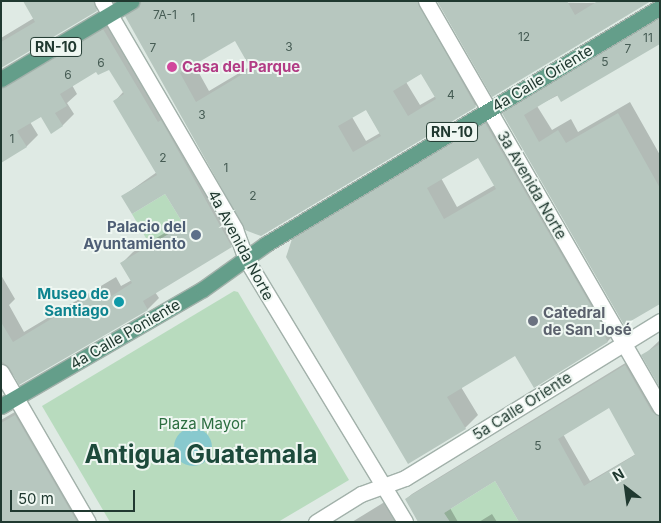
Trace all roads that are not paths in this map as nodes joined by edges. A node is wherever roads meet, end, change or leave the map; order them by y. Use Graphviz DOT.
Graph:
graph roads {
  1 [pos="132,1"];
  2 [pos="426,1"];
  3 [pos="660,7"];
  4 [pos="106,8"];
  5 [pos="1,80"];
  6 [pos="489,110"];
  7 [pos="246,259"];
  8 [pos="660,321"];
  9 [pos="623,344"];
  10 [pos="1,372"];
  11 [pos="16,398"];
  12 [pos="1,406"];
  13 [pos="660,407"];
  14 [pos="382,487"];
  15 [pos="88,522"];
  16 [pos="316,522"];
  17 [pos="405,522"];
  1 -- 4 [label="main road, RN-10"];
  2 -- 6 [label="street, 3a Avenida Norte"];
  3 -- 6 [label="main road, 4a Calle Oriente / RN-10"];
  4 -- 5 [label="main road, RN-10"];
  4 -- 7 [label="street, 4a Avenida Norte"];
  6 -- 7 [label="main road, 4a Calle Oriente / RN-10"];
  6 -- 9 [label="street, 3a Avenida Norte"];
  7 -- 11 [label="main road, 4a Calle Poniente / RN-10"];
  7 -- 14 [label="street, 4a Avenida Norte"];
  8 -- 9 [label="street, 5a Calle Oriente"];
  9 -- 13 [label="street, 3a Avenida Norte"];
  9 -- 14 [label="street, 5a Calle Oriente"];
  10 -- 11 [label="street"];
  11 -- 12 [label="main road, 4a Calle Poniente / RN-10"];
  11 -- 15 [label="street"];
  14 -- 16 [label="street, 5a Calle Oriente"];
  14 -- 17 [label="street, 4a Avenida Norte"];
}
